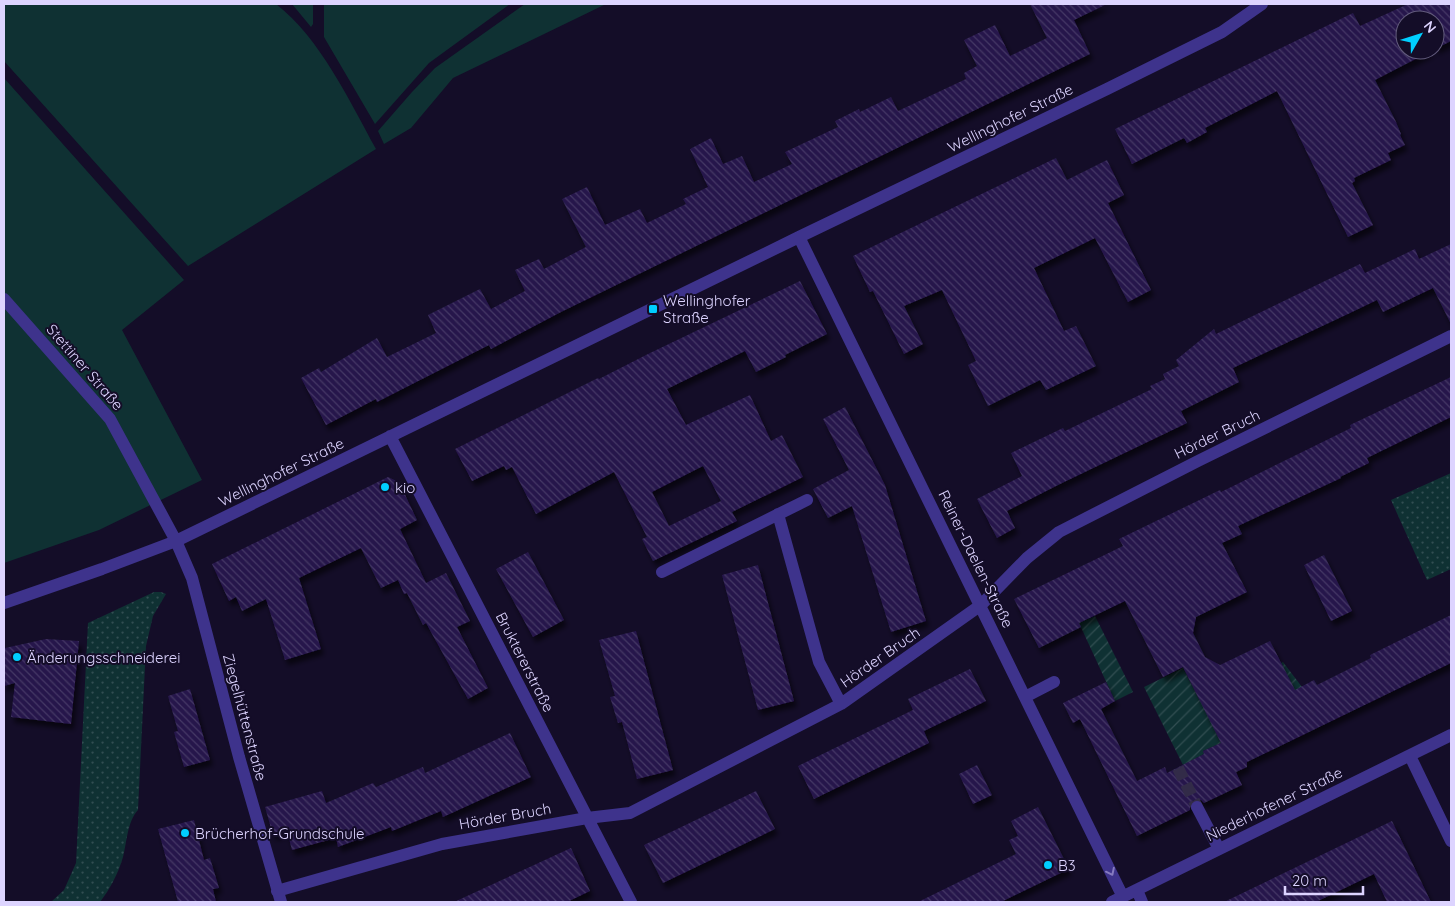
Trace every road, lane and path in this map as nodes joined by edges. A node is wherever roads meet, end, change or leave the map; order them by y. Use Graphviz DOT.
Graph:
graph roads {
  1 [pos="1262,4"];
  2 [pos="799,236"];
  3 [pos="4,299"];
  4 [pos="1451,336"];
  5 [pos="390,436"];
  6 [pos="807,500"];
  7 [pos="778,514"];
  8 [pos="176,541"];
  9 [pos="662,572"];
  10 [pos="4,603"];
  11 [pos="981,605"];
  12 [pos="1054,682"];
  13 [pos="1026,697"];
  14 [pos="841,704"];
  15 [pos="1451,735"];
  16 [pos="1410,756"];
  17 [pos="1197,807"];
  18 [pos="587,818"];
  19 [pos="1451,841"];
  20 [pos="1219,849"];
  21 [pos="1137,890"];
  22 [pos="279,897"];
  23 [pos="1117,899"];
  24 [pos="631,902"];
  25 [pos="1142,902"];
  1 -- 2 [label="street, Wellinghofer Straße"];
  2 -- 5 [label="street, Wellinghofer Straße"];
  2 -- 11 [label="street, Reiner-Daelen-Straße"];
  3 -- 8 [label="street, Stettiner Straße"];
  4 -- 11 [label="street, Hörder Bruch"];
  5 -- 8 [label="street, Wellinghofer Straße"];
  5 -- 18 [label="street, Bruktererstraße"];
  6 -- 7 [label="street"];
  7 -- 9 [label="street"];
  7 -- 14 [label="street"];
  8 -- 10 [label="street, Wellinghofer Straße"];
  8 -- 22 [label="street, Ziegelhüttenstraße"];
  11 -- 13 [label="street, Reiner-Daelen-Straße"];
  11 -- 14 [label="street, Hörder Bruch"];
  12 -- 13 [label="street"];
  13 -- 23 [label="street, Reiner-Daelen-Straße, one-way"];
  14 -- 18 [label="street, Hörder Bruch"];
  15 -- 16 [label="street, Niederhofener Straße"];
  16 -- 19 [label="street"];
  16 -- 20 [label="street, Niederhofener Straße"];
  17 -- 20 [label="street"];
  18 -- 22 [label="street, Hörder Bruch"];
  18 -- 24 [label="street, Bruktererstraße"];
  20 -- 21 [label="street, Niederhofener Straße"];
  21 -- 23 [label="street, Niederhofener Straße"];
  21 -- 25 [label="street"];
}
